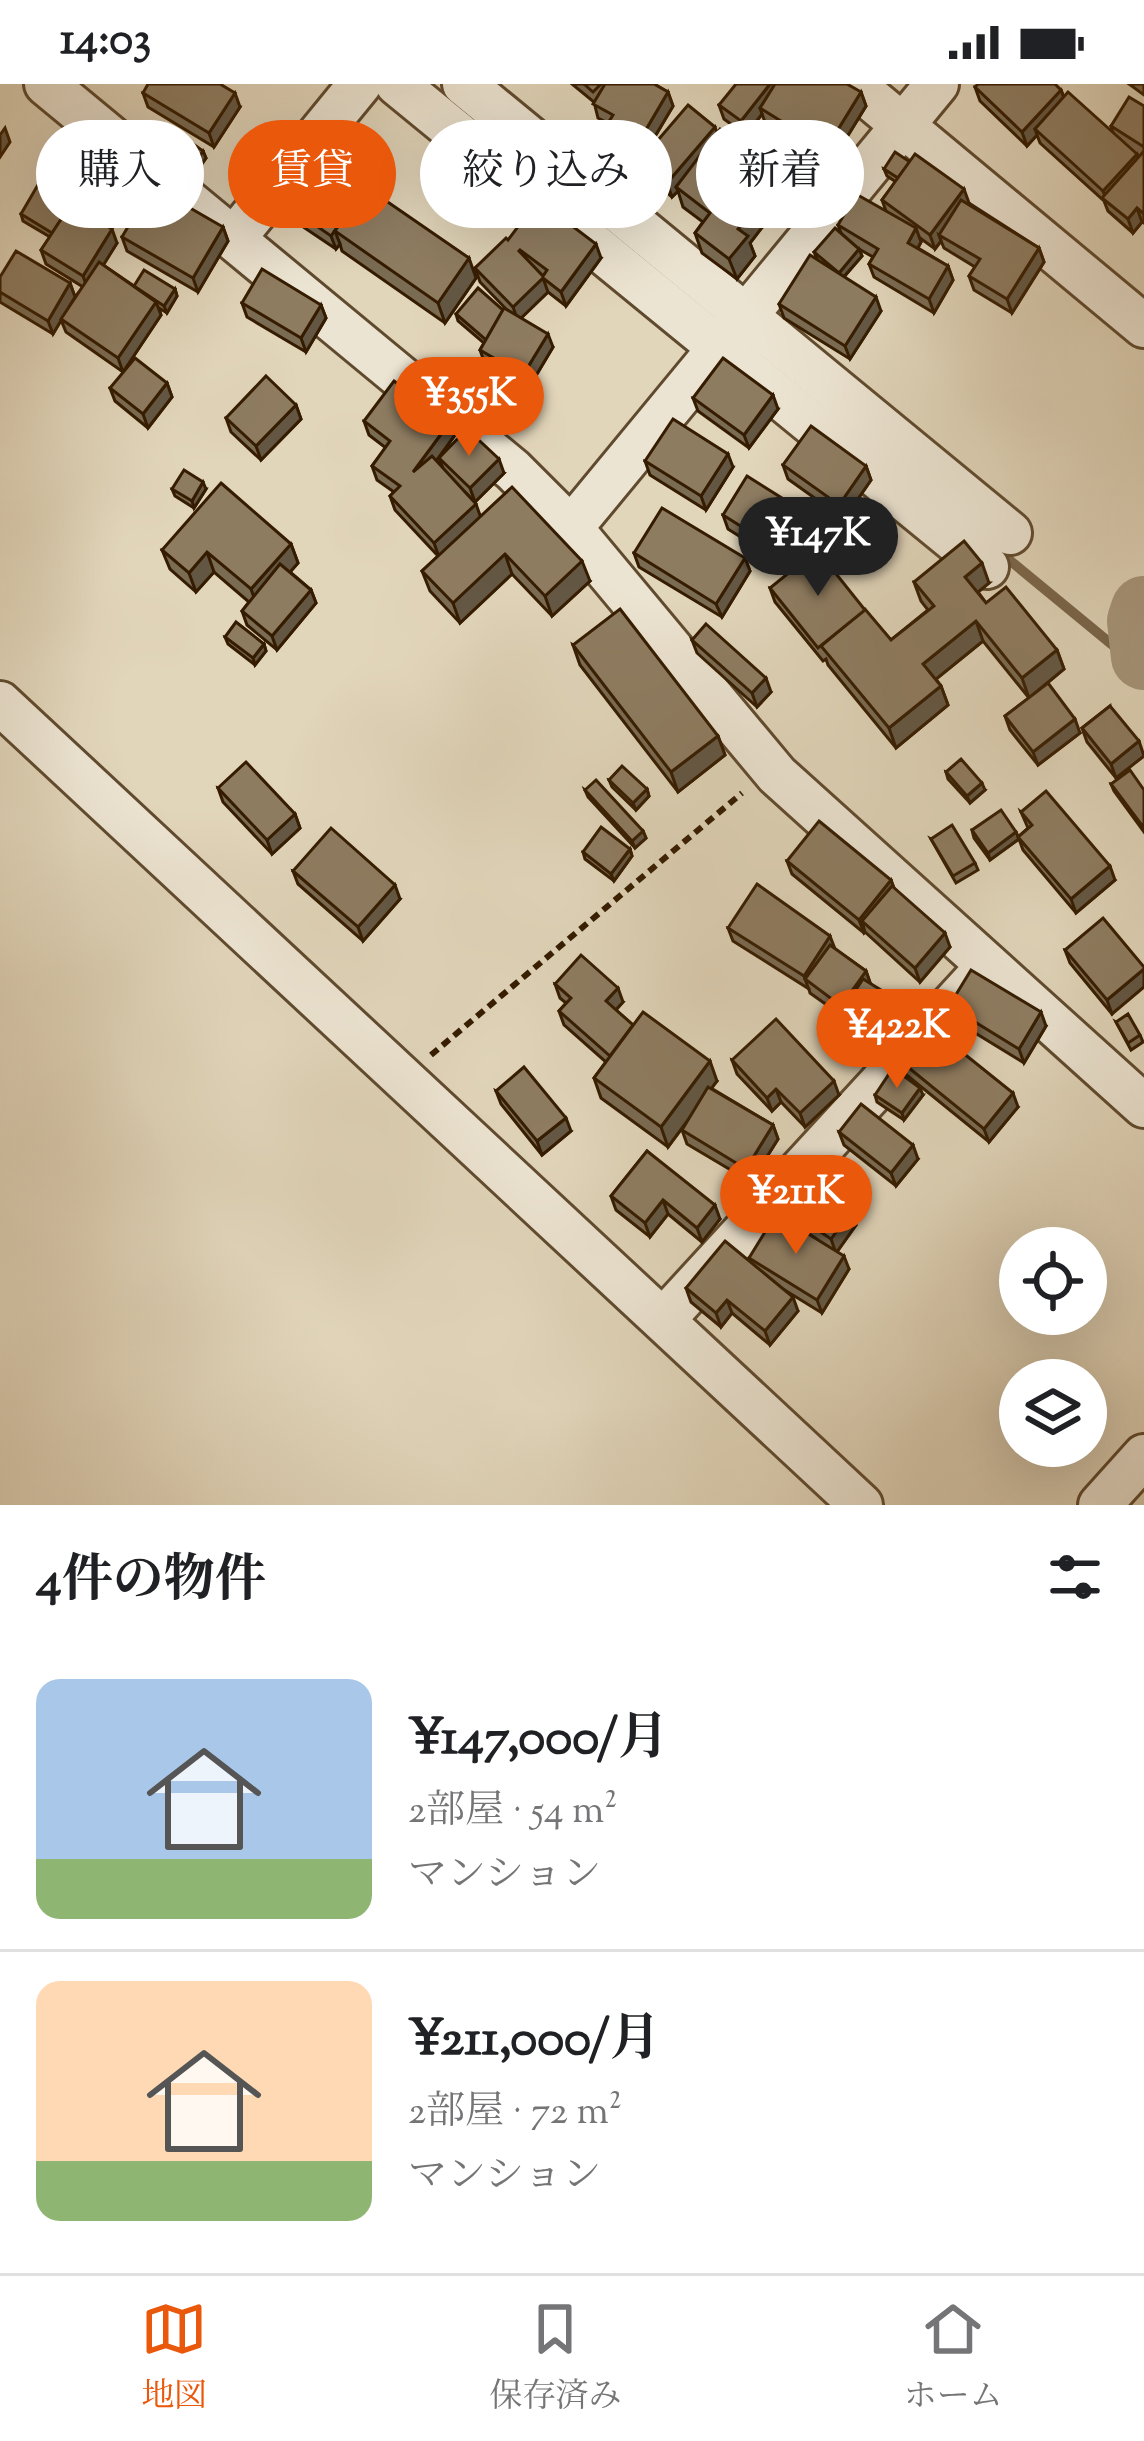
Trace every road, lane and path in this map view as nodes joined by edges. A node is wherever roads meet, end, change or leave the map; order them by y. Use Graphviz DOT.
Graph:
graph roads {
  1 [pos="46,84"];
  2 [pos="360,84"];
  3 [pos="397,84"];
  4 [pos="464,84"];
  5 [pos="853,84"];
  6 [pos="937,84"];
  7 [pos="904,125"];
  8 [pos="234,238"];
  9 [pos="1144,326"];
  10 [pos="733,335"];
  11 [pos="571,529"];
  12 [pos="999,550"];
  13 [pos="0,703"];
  14 [pos="771,768"];
  15 [pos="989,965"];
  16 [pos="405,1077"];
  17 [pos="1144,1106"];
  18 [pos="664,1319"];
  19 [pos="1144,1456"];
  20 [pos="861,1505"];
  21 [pos="1100,1505"];
  1 -- 8 [label="street"];
  2 -- 8 [label="street"];
  3 -- 10 [label="street"];
  4 -- 10 [label="street"];
  5 -- 7 [label="street"];
  6 -- 7 [label="street"];
  7 -- 9 [label="street"];
  7 -- 10 [label="street"];
  8 -- 11 [label="street"];
  10 -- 11 [label="street"];
  10 -- 12 [label="street"];
  11 -- 14 [label="street"];
  13 -- 16 [label="street"];
  14 -- 15 [label="street"];
  14 -- 16 [label="path"];
  15 -- 17 [label="street"];
  15 -- 18 [label="street"];
  16 -- 18 [label="street"];
  18 -- 20 [label="street"];
  19 -- 21 [label="street"];
}
